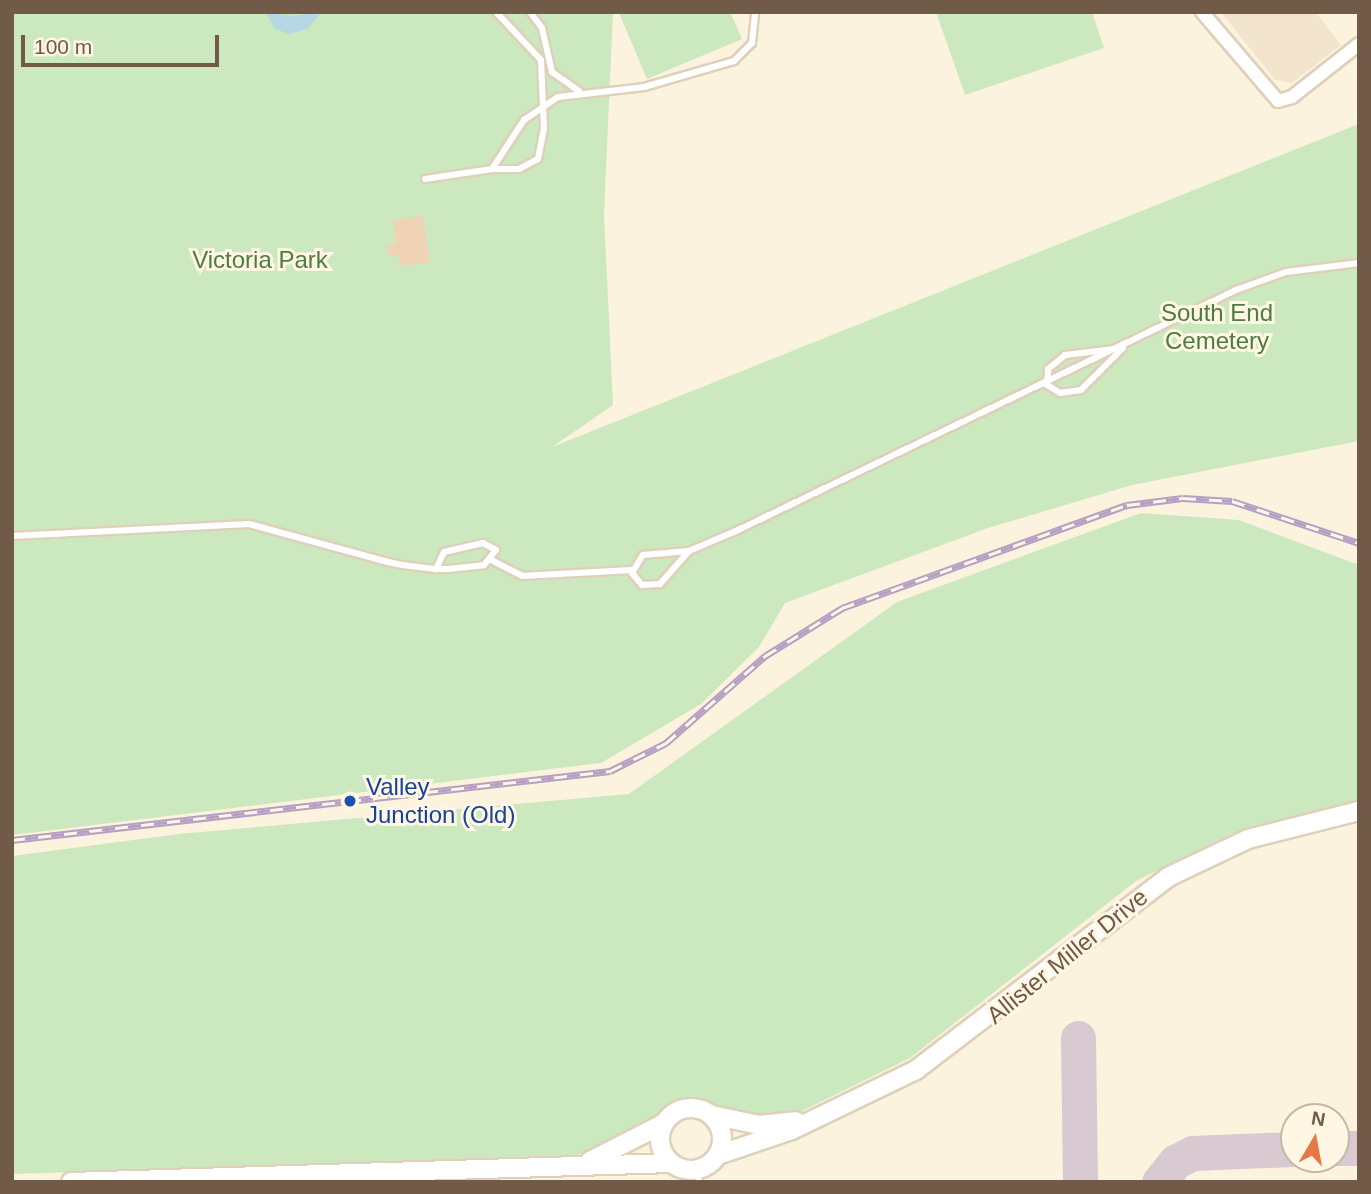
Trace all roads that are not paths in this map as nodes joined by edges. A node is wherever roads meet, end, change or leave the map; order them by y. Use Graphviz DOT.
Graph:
graph roads {
  1 [pos="496,12"];
  2 [pos="530,12"];
  3 [pos="540,12"];
  4 [pos="755,12"];
  5 [pos="1202,12"];
  6 [pos="540,22"];
  7 [pos="1359,44"];
  8 [pos="579,91"];
  9 [pos="544,105"];
  10 [pos="492,169"];
  11 [pos="425,179"];
  12 [pos="1359,263"];
  13 [pos="1123,348"];
  14 [pos="1047,384"];
  15 [pos="12,536"];
  16 [pos="689,551"];
  17 [pos="494,560"];
  18 [pos="436,569"];
  19 [pos="632,570"];
  20 [pos="1359,811"];
  21 [pos="712,1115"];
  22 [pos="827,1115"];
  23 [pos="663,1124"];
  24 [pos="718,1155"];
  25 [pos="671,1163"];
  26 [pos="584,1164"];
  27 [pos="698,1176"];
  28 [pos="71,1182"];
  1 -- 9 [label="lane"];
  2 -- 6 [label="lane"];
  3 -- 6 [label="lane"];
  4 -- 8 [label="lane"];
  5 -- 7 [label="street"];
  6 -- 8 [label="lane"];
  8 -- 9 [label="lane"];
  9 -- 10 [label="lane"];
  9 -- 10 [label="lane"];
  10 -- 11 [label="lane"];
  12 -- 13 [label="lane"];
  13 -- 14 [label="lane"];
  13 -- 14 [label="lane"];
  13 -- 14 [label="lane"];
  14 -- 16 [label="lane"];
  15 -- 18 [label="lane"];
  16 -- 19 [label="lane"];
  16 -- 19 [label="lane"];
  17 -- 18 [label="lane"];
  17 -- 18 [label="lane"];
  17 -- 19 [label="lane"];
  20 -- 22 [label="street, Allister Miller Drive"];
  21 -- 22 [label="street, Allister Miller Drive"];
  21 -- 23 [label="street"];
  21 -- 24 [label="street"];
  22 -- 24 [label="street, Allister Miller Drive"];
  23 -- 25 [label="street"];
  23 -- 26 [label="street"];
  24 -- 27 [label="street"];
  25 -- 26 [label="street"];
  25 -- 27 [label="street"];
  26 -- 28 [label="street"];
}
